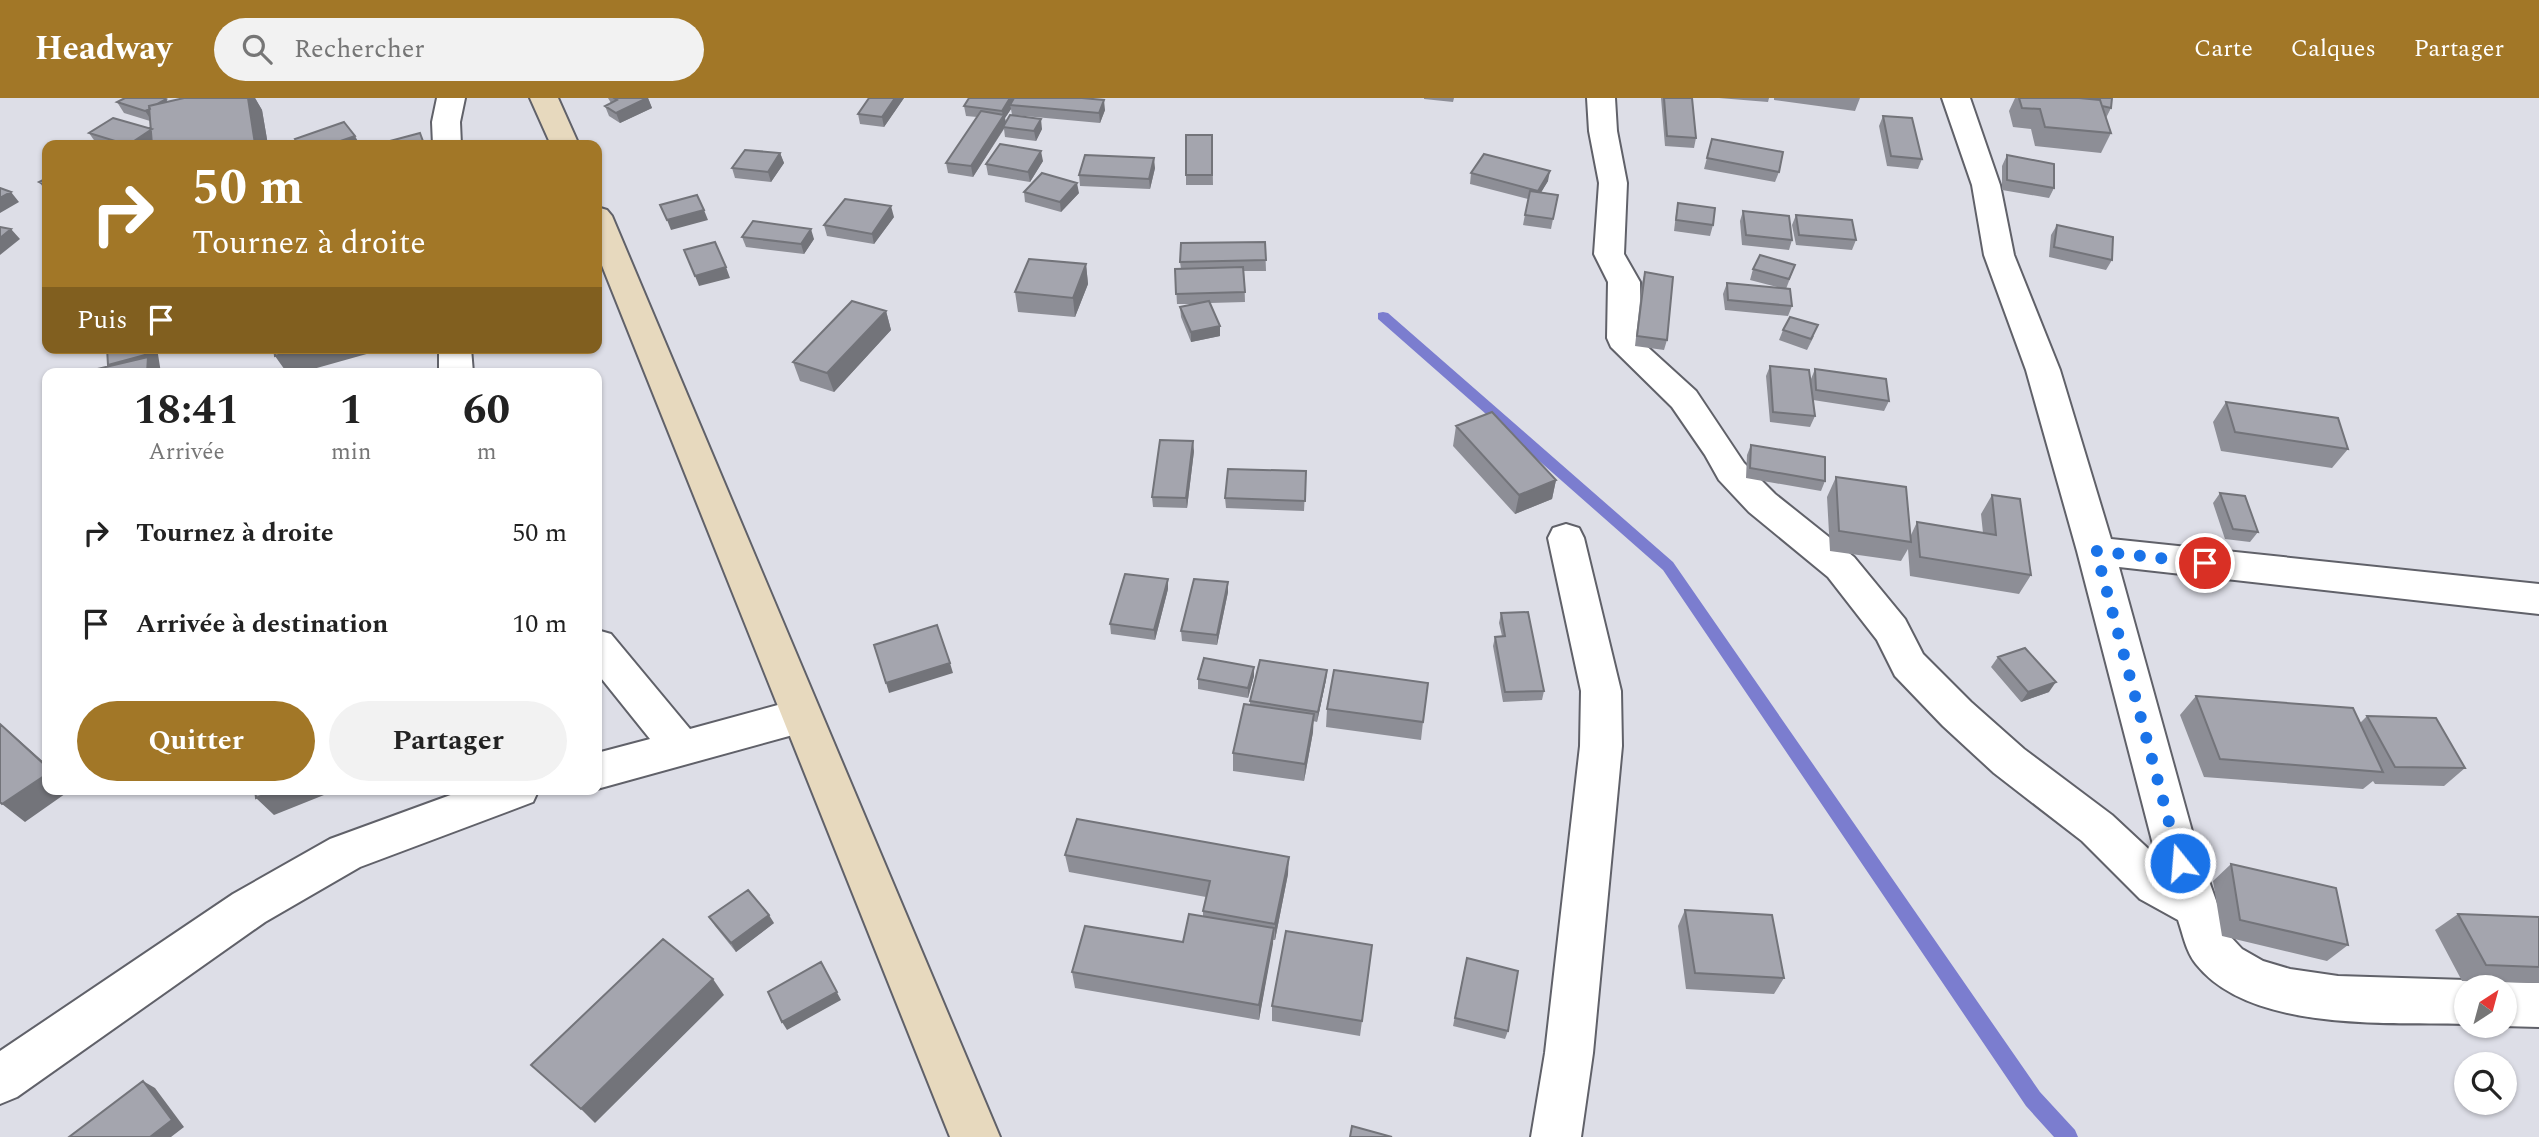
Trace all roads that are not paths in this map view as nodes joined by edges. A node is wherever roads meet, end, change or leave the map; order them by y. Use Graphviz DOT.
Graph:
graph roads {
  1 [pos="451,98"];
  2 [pos="544,98"];
  3 [pos="1601,98"];
  4 [pos="1956,98"];
  5 [pos="447,140"];
  6 [pos="563,140"];
  7 [pos="602,228"];
  8 [pos="1566,538"];
  9 [pos="2096,551"];
  10 [pos="2539,599"];
  11 [pos="602,651"];
  12 [pos="800,716"];
  13 [pos="682,750"];
  14 [pos="602,770"];
  15 [pos="502,795"];
  16 [pos="2195,906"];
  17 [pos="2454,1002"];
  18 [pos="2517,1004"];
  19 [pos="2539,1005"];
  20 [pos="0,1080"];
  21 [pos="975,1137"];
  22 [pos="1556,1137"];
  1 -- 5 [label="street"];
  2 -- 6 [label="street"];
  3 -- 16 [label="street"];
  4 -- 9 [label="street"];
  7 -- 12 [label="street"];
  8 -- 22 [label="street"];
  9 -- 10 [label="street"];
  9 -- 16 [label="street"];
  11 -- 13 [label="street"];
  12 -- 13 [label="street"];
  12 -- 21 [label="street"];
  13 -- 14 [label="street"];
  15 -- 20 [label="street"];
  16 -- 17 [label="street"];
  18 -- 19 [label="street"];
}
